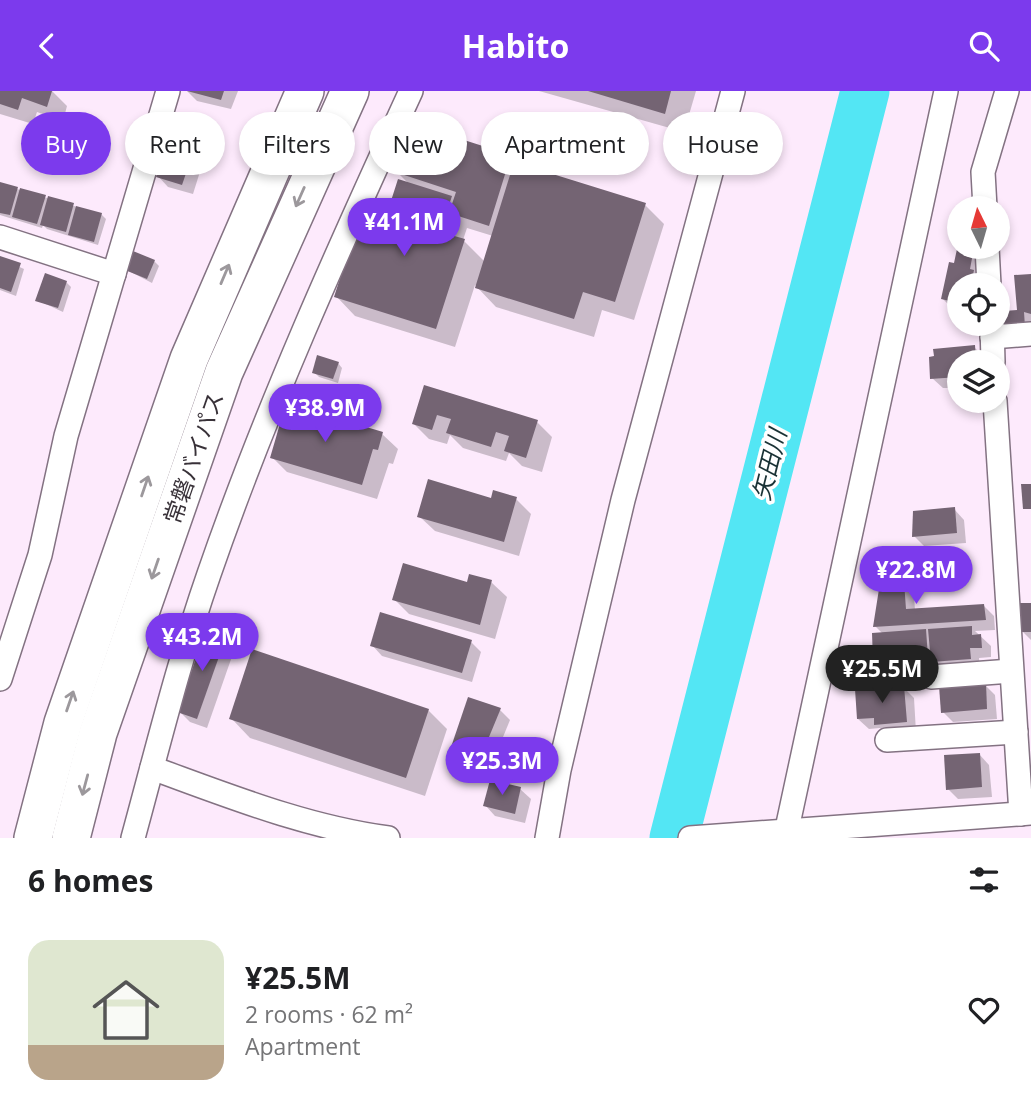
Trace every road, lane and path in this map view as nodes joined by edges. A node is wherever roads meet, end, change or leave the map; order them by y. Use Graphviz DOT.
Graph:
graph roads {
  1 [pos="168,91"];
  2 [pos="305,91"];
  3 [pos="350,91"];
  4 [pos="411,91"];
  5 [pos="733,91"];
  6 [pos="946,91"];
  7 [pos="1006,91"];
  8 [pos="984,196"];
  9 [pos="0,237"];
  10 [pos="114,274"];
  11 [pos="1010,332"];
  12 [pos="1031,334"];
  13 [pos="996,413"];
  14 [pos="931,677"];
  15 [pos="1018,678"];
  16 [pos="0,679"];
  17 [pos="1016,732"];
  18 [pos="887,740"];
  19 [pos="152,768"];
  20 [pos="1026,814"];
  21 [pos="779,835"];
  22 [pos="33,838"];
  23 [pos="71,838"];
  24 [pos="133,838"];
  25 [pos="388,838"];
  26 [pos="547,838"];
  27 [pos="690,838"];
  1 -- 10 [label="street"];
  22 -- 2 [label="highway, 常磐バイパス, one-way"];
  3 -- 23 [label="highway, 常磐バイパス, one-way"];
  4 -- 19 [label="street"];
  5 -- 26 [label="street"];
  6 -- 21 [label="street"];
  7 -- 8 [label="street"];
  9 -- 10 [label="street"];
  10 -- 16 [label="street"];
  11 -- 12 [label="street"];
  13 -- 15 [label="street"];
  14 -- 15 [label="street"];
  15 -- 17 [label="street"];
  17 -- 18 [label="street"];
  17 -- 20 [label="street"];
  19 -- 24 [label="street"];
  19 -- 25 [label="street"];
  20 -- 21 [label="street"];
  21 -- 27 [label="street"];
}
